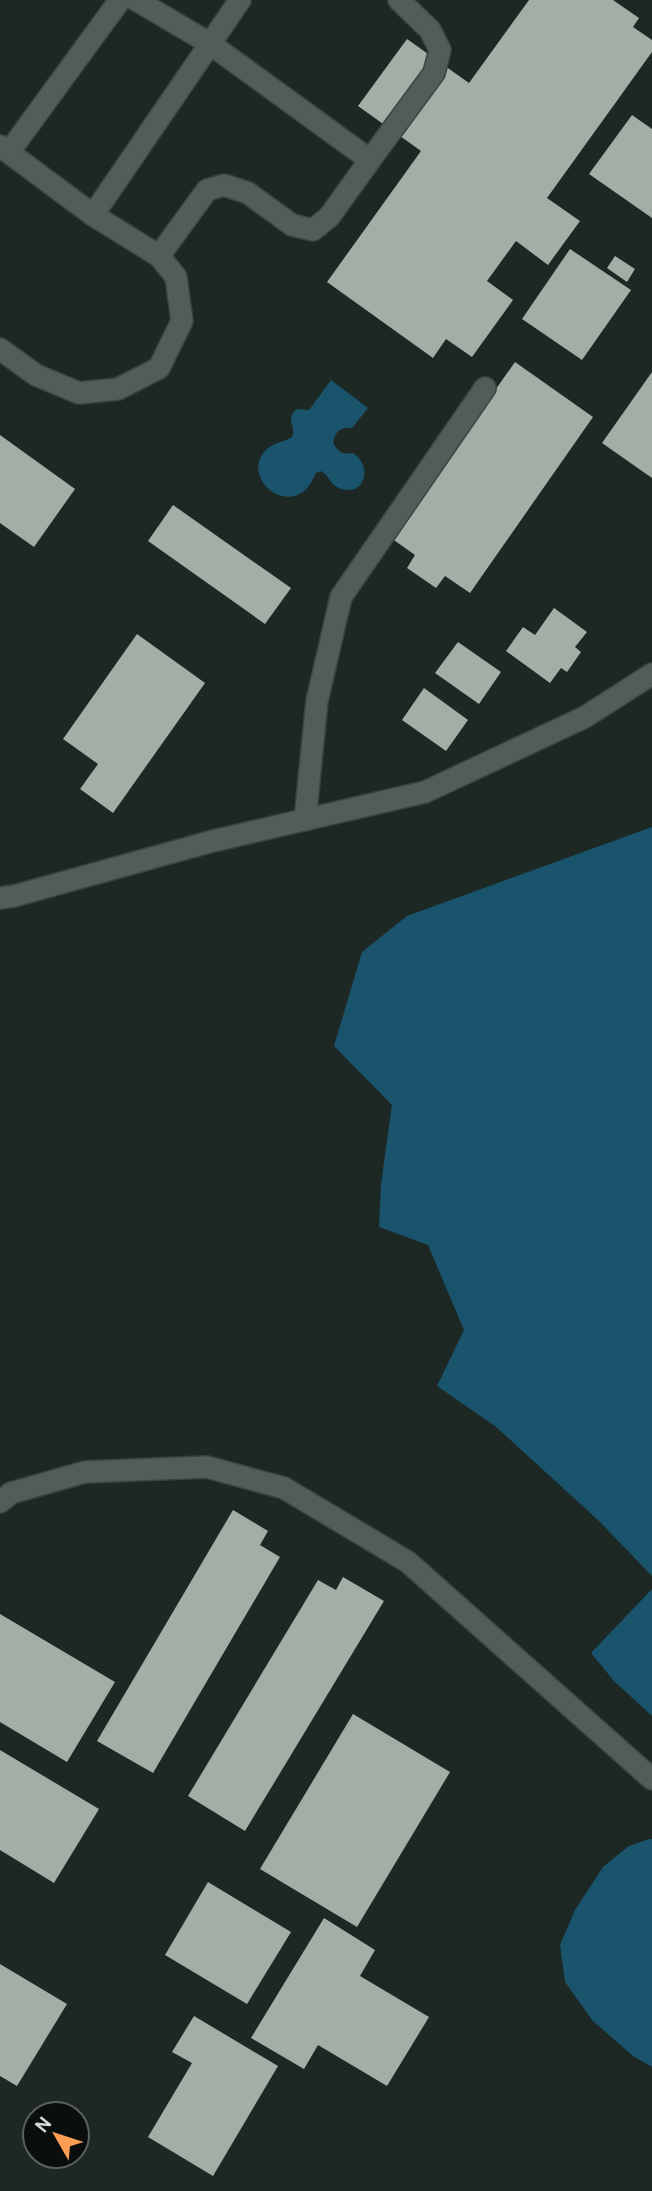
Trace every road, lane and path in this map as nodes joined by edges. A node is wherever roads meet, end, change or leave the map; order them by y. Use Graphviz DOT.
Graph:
graph roads {
  1 [pos="120,0"];
  2 [pos="136,0"];
  3 [pos="240,0"];
  4 [pos="399,0"];
  5 [pos="209,43"];
  6 [pos="4,149"];
  7 [pos="370,160"];
  8 [pos="93,215"];
  9 [pos="159,256"];
  10 [pos="0,349"];
  11 [pos="485,388"];
  12 [pos="652,674"];
  13 [pos="305,820"];
  14 [pos="0,898"];
  15 [pos="0,1502"];
  16 [pos="652,1779"];
  1 -- 6 [label="street"];
  2 -- 5 [label="street"];
  3 -- 5 [label="street"];
  4 -- 7 [label="street"];
  5 -- 7 [label="street"];
  5 -- 8 [label="street"];
  6 -- 8 [label="street"];
  7 -- 9 [label="street"];
  8 -- 9 [label="street"];
  9 -- 10 [label="street"];
  11 -- 13 [label="street"];
  12 -- 13 [label="street"];
  13 -- 14 [label="street"];
  15 -- 16 [label="street"];
}
